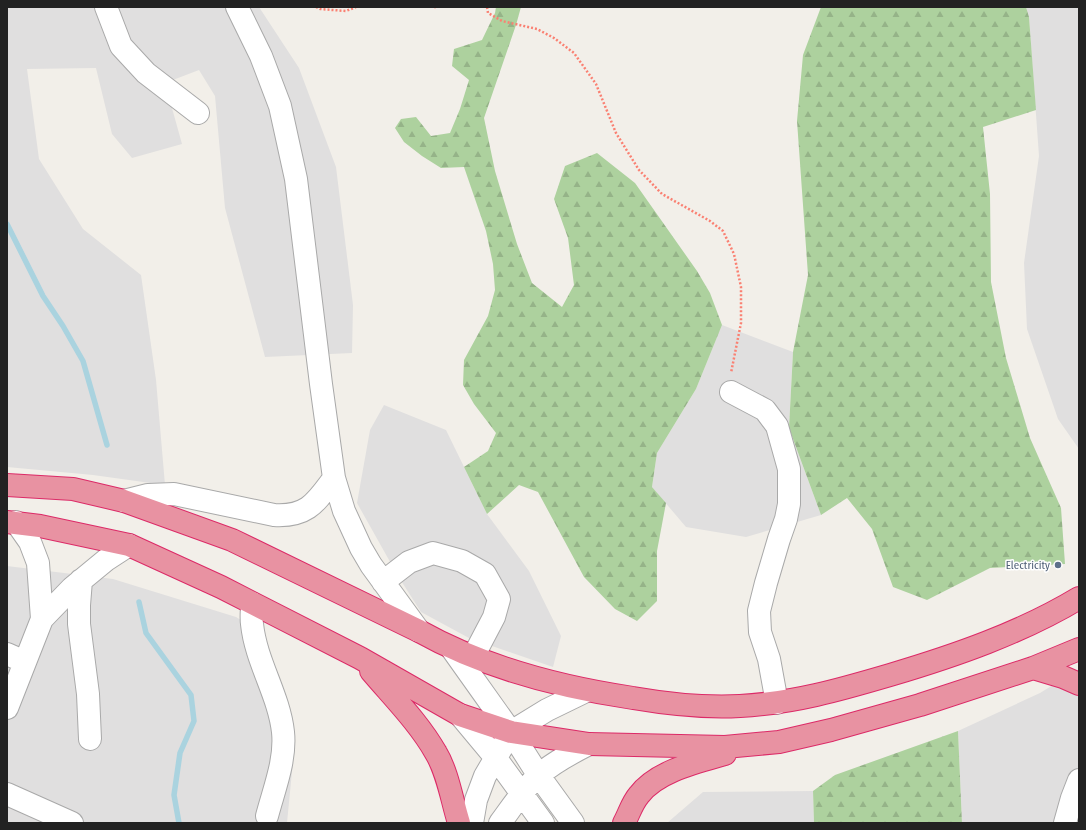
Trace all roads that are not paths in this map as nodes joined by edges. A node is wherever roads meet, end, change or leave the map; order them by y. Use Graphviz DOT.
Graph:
graph roads {
  1 [pos="106,7"];
  2 [pos="237,7"];
  3 [pos="198,113"];
  4 [pos="731,392"];
  5 [pos="334,478"];
  6 [pos="7,485"];
  7 [pos="124,501"];
  8 [pos="12,522"];
  9 [pos="129,545"];
  10 [pos="81,580"];
  11 [pos="383,582"];
  12 [pos="1079,598"];
  13 [pos="252,603"];
  14 [pos="42,619"];
  15 [pos="419,631"];
  16 [pos="452,649"];
  17 [pos="1079,649"];
  18 [pos="473,657"];
  19 [pos="16,658"];
  20 [pos="360,658"];
  21 [pos="1033,668"];
  22 [pos="1079,684"];
  23 [pos="586,691"];
  24 [pos="777,703"];
  25 [pos="7,708"];
  26 [pos="460,715"];
  27 [pos="511,732"];
  28 [pos="90,739"];
  29 [pos="589,744"];
  30 [pos="756,745"];
  31 [pos="495,757"];
  32 [pos="538,776"];
  33 [pos="1079,780"];
  34 [pos="7,794"];
  35 [pos="522,794"];
  36 [pos="267,816"];
  37 [pos="72,823"];
  38 [pos="458,823"];
  39 [pos="472,823"];
  40 [pos="500,823"];
  41 [pos="543,823"];
  42 [pos="573,823"];
  43 [pos="624,823"];
  44 [pos="1065,823"];
  1 -- 3 [label="street"];
  2 -- 5 [label="street"];
  4 -- 24 [label="street"];
  5 -- 7 [label="street"];
  5 -- 11 [label="street"];
  6 -- 7 [label="highway"];
  7 -- 15 [label="highway"];
  8 -- 9 [label="highway"];
  8 -- 14 [label="street"];
  9 -- 10 [label="street"];
  9 -- 13 [label="highway"];
  10 -- 14 [label="street"];
  10 -- 28 [label="street"];
  11 -- 15 [label="street"];
  11 -- 18 [label="street"];
  12 -- 24 [label="highway"];
  13 -- 20 [label="highway"];
  13 -- 36 [label="street"];
  14 -- 19 [label="street"];
  15 -- 16 [label="highway"];
  16 -- 18 [label="highway"];
  16 -- 27 [label="street"];
  17 -- 21 [label="highway"];
  18 -- 23 [label="highway"];
  19 -- 25 [label="street"];
  20 -- 26 [label="highway"];
  20 -- 38 [label="highway"];
  21 -- 22 [label="highway"];
  21 -- 30 [label="highway"];
  23 -- 24 [label="highway"];
  23 -- 27 [label="street"];
  26 -- 27 [label="highway"];
  26 -- 31 [label="street"];
  27 -- 29 [label="highway"];
  27 -- 31 [label="street"];
  27 -- 32 [label="street"];
  29 -- 30 [label="highway"];
  29 -- 32 [label="street"];
  30 -- 43 [label="highway"];
  31 -- 35 [label="street"];
  31 -- 39 [label="street"];
  32 -- 35 [label="street"];
  32 -- 42 [label="street"];
  33 -- 44 [label="street"];
  34 -- 37 [label="street"];
  35 -- 40 [label="street"];
  35 -- 41 [label="street"];
}
